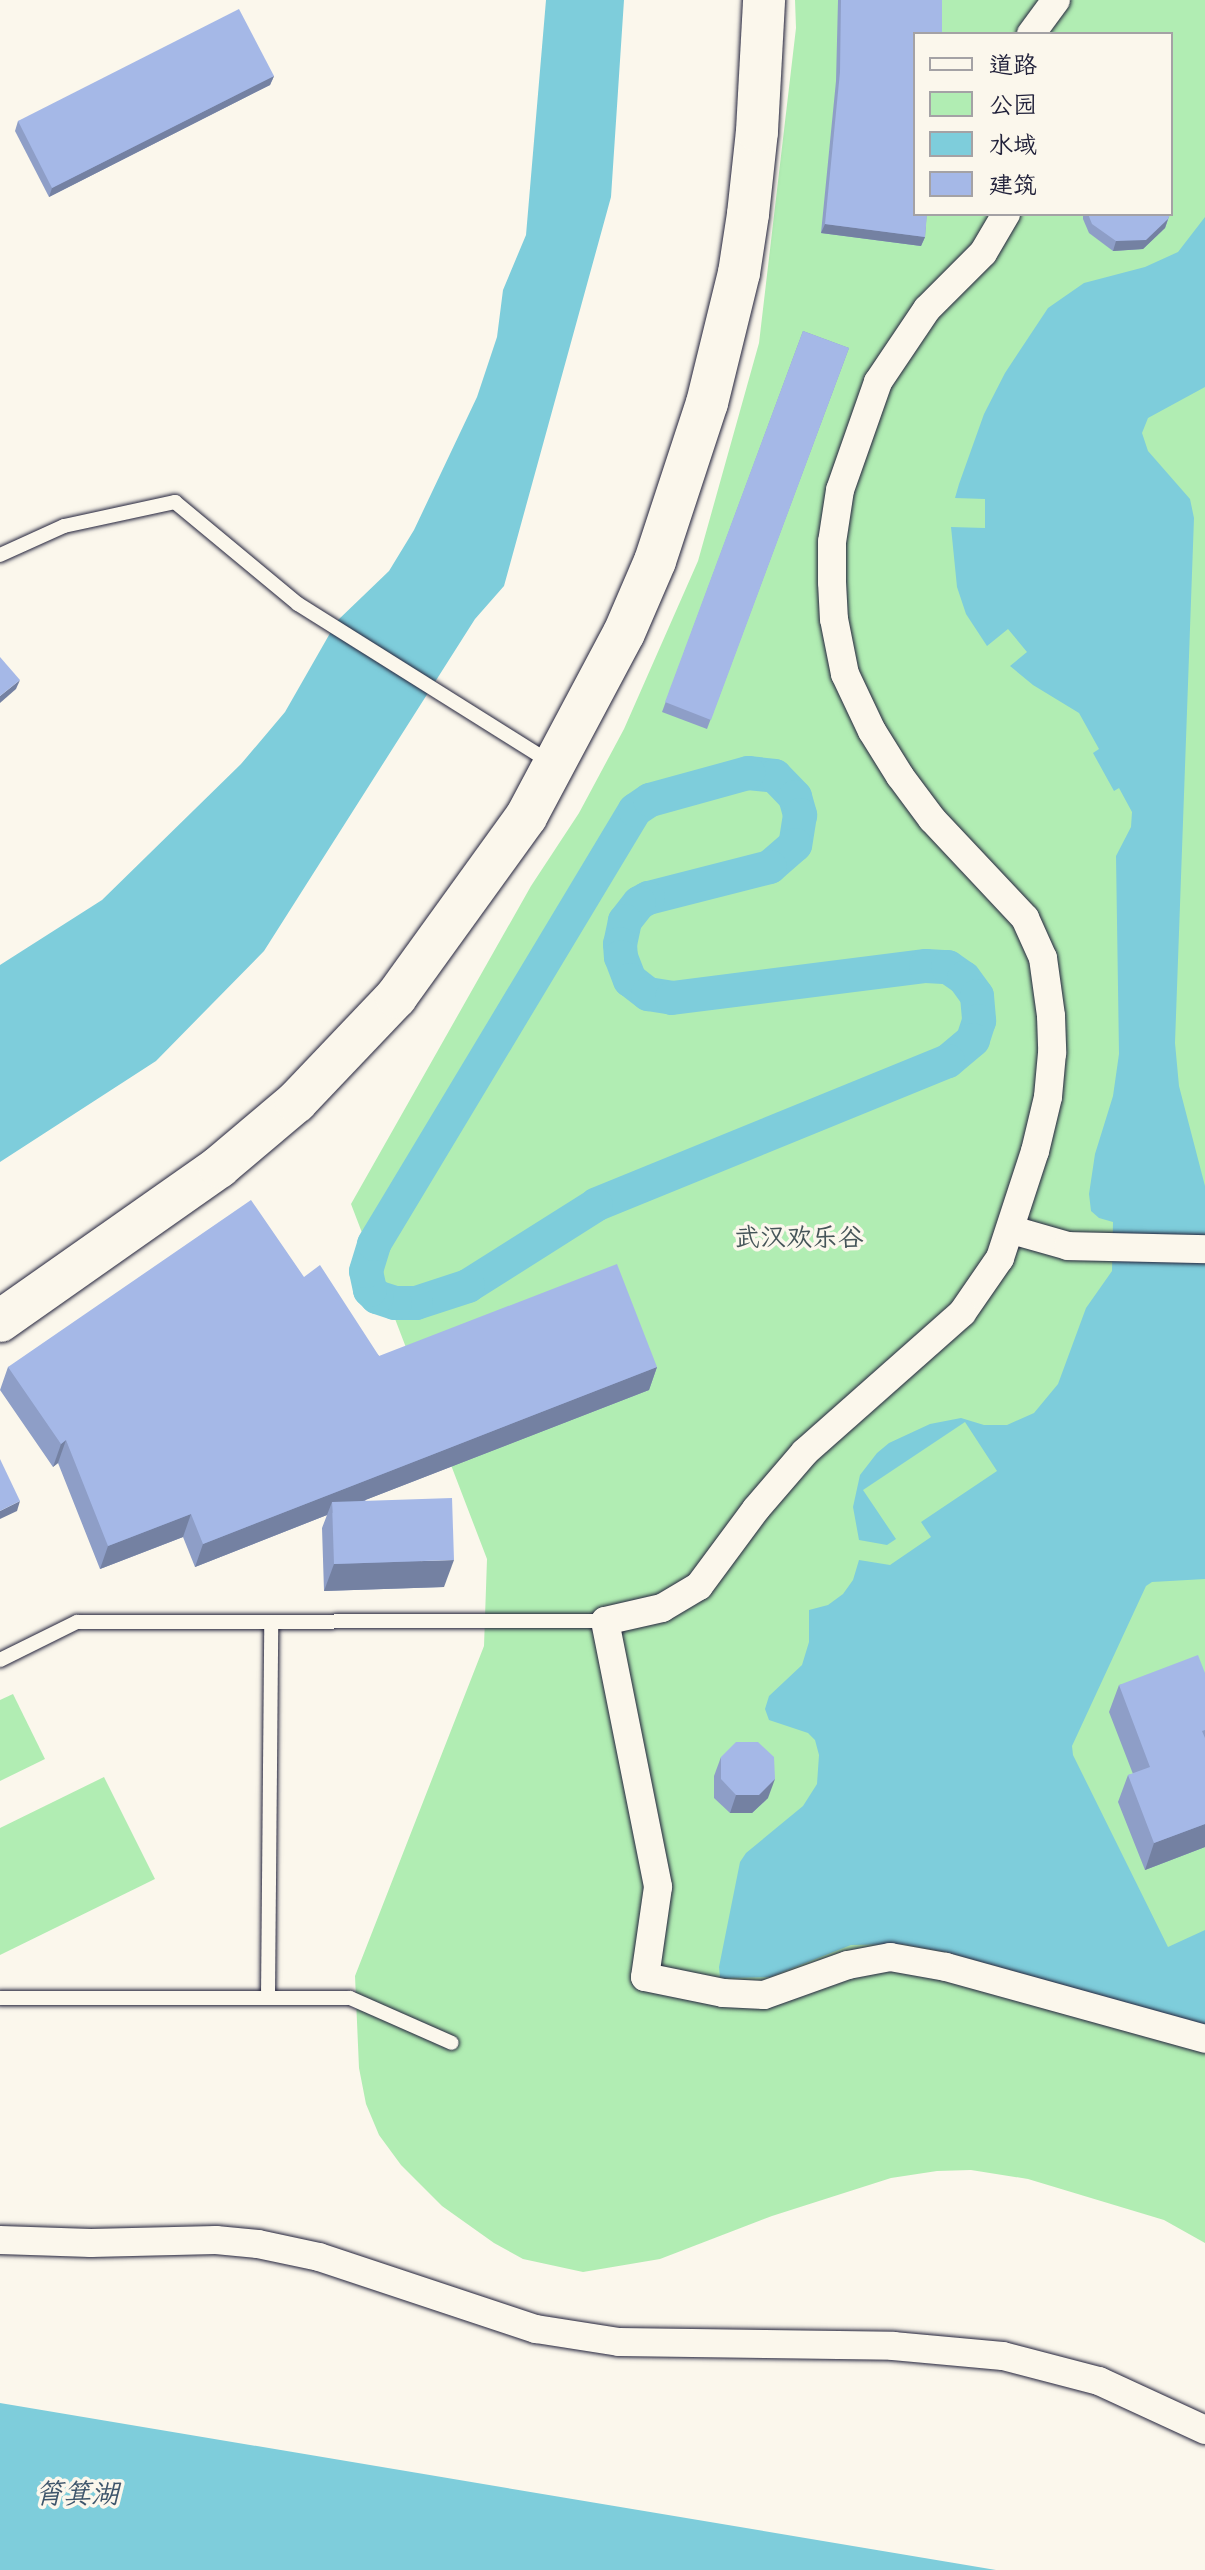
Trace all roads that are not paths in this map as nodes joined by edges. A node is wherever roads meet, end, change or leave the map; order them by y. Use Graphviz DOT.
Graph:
graph roads {
  1 [pos="764,0"];
  2 [pos="1056,0"];
  3 [pos="1032,32"];
  4 [pos="1005,216"];
  5 [pos="0,555"];
  6 [pos="555,765"];
  7 [pos="1012,1230"];
  8 [pos="1205,1249"];
  9 [pos="0,1321"];
  10 [pos="605,1621"];
  11 [pos="271,1622"];
  12 [pos="0,1660"];
  13 [pos="268,1997"];
  14 [pos="0,1998"];
  15 [pos="1205,2039"];
  16 [pos="452,2043"];
  17 [pos="0,2240"];
  18 [pos="1205,2430"];
  1 -- 6 [label="street"];
  2 -- 3 [label="street"];
  4 -- 7 [label="street"];
  5 -- 6 [label="lane"];
  6 -- 9 [label="street"];
  7 -- 8 [label="street"];
  7 -- 10 [label="street"];
  10 -- 11 [label="lane"];
  10 -- 15 [label="street"];
  11 -- 12 [label="lane"];
  11 -- 13 [label="lane"];
  13 -- 14 [label="lane"];
  13 -- 16 [label="lane"];
  17 -- 18 [label="street"];
}
